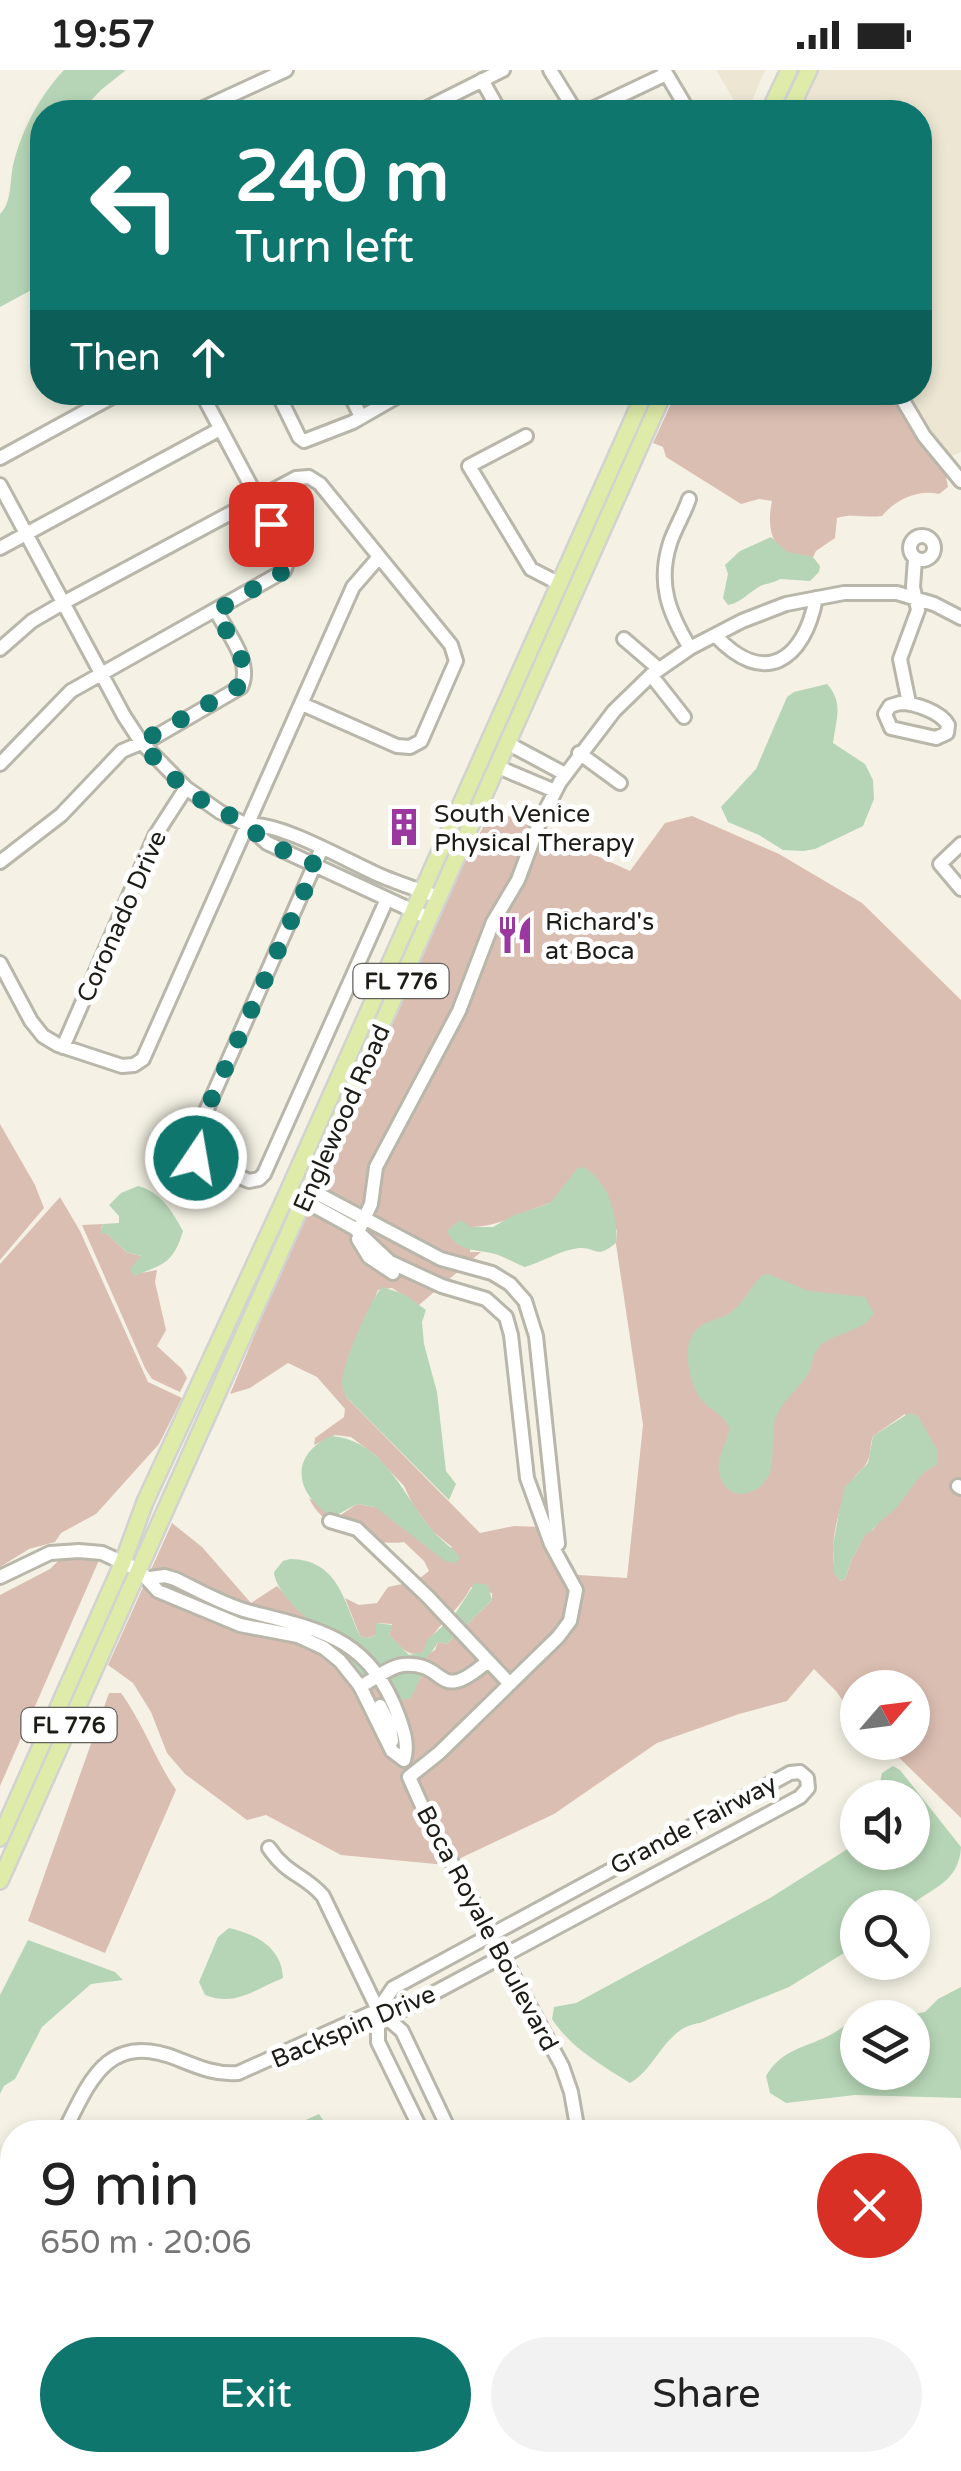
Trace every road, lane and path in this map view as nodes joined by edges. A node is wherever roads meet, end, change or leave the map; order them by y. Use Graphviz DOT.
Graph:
graph roads {
  1 [pos="286,70"];
  2 [pos="503,70"];
  3 [pos="550,70"];
  4 [pos="788,70"];
  5 [pos="809,70"];
  6 [pos="665,72"];
  7 [pos="482,80"];
  8 [pos="220,100"];
  9 [pos="446,100"];
  10 [pos="493,100"];
  11 [pos="569,100"];
  12 [pos="610,100"];
  13 [pos="682,100"];
  14 [pos="774,100"];
  15 [pos="795,100"];
  16 [pos="95,405"];
  17 [pos="207,405"];
  18 [pos="284,405"];
  19 [pos="356,405"];
  20 [pos="382,405"];
  21 [pos="639,405"];
  22 [pos="658,405"];
  23 [pos="906,405"];
  24 [pos="362,416"];
  25 [pos="220,429"];
  26 [pos="526,436"];
  27 [pos="0,458"];
  28 [pos="961,482"];
  29 [pos="0,485"];
  30 [pos="257,498"];
  31 [pos="689,499"];
  32 [pos="26,533"];
  33 [pos="0,548"];
  34 [pos="379,557"];
  35 [pos="916,559"];
  36 [pos="560,584"];
  37 [pos="816,598"];
  38 [pos="917,598"];
  39 [pos="63,603"];
  40 [pos="216,611"];
  41 [pos="961,618"];
  42 [pos="715,635"];
  43 [pos="624,639"];
  44 [pos="690,648"];
  45 [pos="0,649"];
  46 [pos="100,672"];
  47 [pos="655,672"];
  48 [pos="909,703"];
  49 [pos="302,704"];
  50 [pos="684,717"];
  51 [pos="141,742"];
  52 [pos="486,749"];
  53 [pos="579,754"];
  54 [pos="504,756"];
  55 [pos="536,759"];
  56 [pos="0,764"];
  57 [pos="565,774"];
  58 [pos="526,779"];
  59 [pos="620,783"];
  60 [pos="186,788"];
  61 [pos="555,791"];
  62 [pos="247,825"];
  63 [pos="961,844"];
  64 [pos="322,848"];
  65 [pos="0,862"];
  66 [pos="316,865"];
  67 [pos="961,890"];
  68 [pos="422,891"];
  69 [pos="438,898"];
  70 [pos="387,899"];
  71 [pos="421,915"];
  72 [pos="0,963"];
  73 [pos="63,1047"];
  74 [pos="328,1102"];
  75 [pos="191,1148"];
  76 [pos="175,1182"];
  77 [pos="307,1195"];
  78 [pos="359,1226"];
  79 [pos="404,1239"];
  80 [pos="390,1262"];
  81 [pos="413,1274"];
  82 [pos="540,1380"];
  83 [pos="516,1383"];
  84 [pos="330,1521"];
  85 [pos="560,1556"];
  86 [pos="123,1562"];
  87 [pos="145,1574"];
  88 [pos="0,1577"];
  89 [pos="488,1661"];
  90 [pos="369,1682"];
  91 [pos="510,1684"];
  92 [pos="395,1723"];
  93 [pos="390,1747"];
  94 [pos="404,1760"];
  95 [pos="410,1776"];
  96 [pos="0,1838"];
  97 [pos="662,1842"];
  98 [pos="270,1848"];
  99 [pos="674,1864"];
  100 [pos="0,1882"];
  101 [pos="491,1934"];
  102 [pos="503,1956"];
  103 [pos="378,2010"];
  104 [pos="70,2120"];
  105 [pos="416,2120"];
  106 [pos="444,2120"];
  107 [pos="576,2120"];
  1 -- 8 [label="street"];
  2 -- 7 [label="street"];
  3 -- 11 [label="street"];
  4 -- 14 [label="main road"];
  5 -- 15 [label="main road"];
  6 -- 12 [label="street"];
  6 -- 13 [label="street"];
  7 -- 9 [label="street"];
  7 -- 10 [label="street"];
  16 -- 27 [label="street"];
  17 -- 25 [label="street"];
  18 -- 24 [label="street"];
  19 -- 24 [label="street"];
  20 -- 24 [label="street"];
  21 -- 36 [label="main road, Englewood Road / FL 776"];
  22 -- 54 [label="main road, Englewood Road / FL 776"];
  23 -- 28 [label="street"];
  25 -- 30 [label="street"];
  25 -- 32 [label="street"];
  26 -- 36 [label="street"];
  29 -- 32 [label="street"];
  30 -- 34 [label="street"];
  30 -- 39 [label="street"];
  30 -- 40 [label="street"];
  31 -- 44 [label="street"];
  32 -- 33 [label="street"];
  32 -- 39 [label="street"];
  34 -- 49 [label="street"];
  34 -- 49 [label="street"];
  35 -- 38 [label="street"];
  36 -- 52 [label="main road, Englewood Road / FL 776"];
  37 -- 38 [label="street"];
  37 -- 42 [label="street"];
  37 -- 42 [label="street"];
  38 -- 41 [label="street"];
  38 -- 48 [label="street"];
  39 -- 45 [label="street"];
  39 -- 46 [label="street"];
  40 -- 46 [label="street"];
  40 -- 51 [label="street"];
  42 -- 44 [label="street"];
  43 -- 47 [label="street"];
  44 -- 47 [label="street"];
  46 -- 51 [label="street"];
  46 -- 56 [label="street"];
  47 -- 50 [label="street"];
  47 -- 53 [label="street"];
  48 -- 48 [label="street"];
  49 -- 62 [label="street"];
  51 -- 60 [label="street"];
  51 -- 65 [label="street"];
  52 -- 54 [label="main road"];
  52 -- 68 [label="main road, Englewood Road / FL 776"];
  53 -- 57 [label="street"];
  53 -- 59 [label="street"];
  54 -- 55 [label="street"];
  54 -- 58 [label="street"];
  54 -- 69 [label="main road, Englewood Road / FL 776"];
  55 -- 57 [label="street"];
  55 -- 58 [label="street"];
  57 -- 61 [label="street"];
  58 -- 61 [label="street"];
  60 -- 62 [label="street"];
  60 -- 73 [label="street, Coronado Drive"];
  61 -- 78 [label="street"];
  62 -- 64 [label="street"];
  62 -- 66 [label="street"];
  62 -- 73 [label="street"];
  63 -- 67 [label="street"];
  64 -- 66 [label="street"];
  64 -- 68 [label="street"];
  66 -- 70 [label="street"];
  66 -- 75 [label="street"];
  68 -- 69 [label="street"];
  68 -- 71 [label="main road, Englewood Road / FL 776"];
  69 -- 71 [label="main road, Englewood Road / FL 776"];
  70 -- 71 [label="street"];
  70 -- 75 [label="street"];
  71 -- 74 [label="main road, Englewood Road / FL 776"];
  71 -- 77 [label="main road, Englewood Road / FL 776"];
  72 -- 73 [label="street"];
  74 -- 77 [label="main road"];
  74 -- 86 [label="main road, Englewood Road / FL 776"];
  75 -- 76 [label="street"];
  77 -- 78 [label="street, Boca Royale Boulevard"];
  77 -- 87 [label="main road, Englewood Road / FL 776"];
  78 -- 79 [label="street, Boca Royale Boulevard"];
  78 -- 80 [label="street, Boca Royale Boulevard"];
  78 -- 81 [label="street"];
  79 -- 80 [label="street"];
  79 -- 82 [label="street, Boca Royale Boulevard"];
  80 -- 81 [label="street, Boca Royale Boulevard"];
  81 -- 83 [label="street, Boca Royale Boulevard"];
  82 -- 83 [label="street"];
  82 -- 85 [label="street, Boca Royale Boulevard"];
  83 -- 85 [label="street, Boca Royale Boulevard"];
  84 -- 89 [label="street"];
  85 -- 91 [label="street, Boca Royale Boulevard"];
  86 -- 87 [label="street"];
  86 -- 88 [label="street"];
  86 -- 96 [label="main road, FL 776"];
  87 -- 90 [label="street"];
  87 -- 90 [label="street"];
  87 -- 100 [label="main road, FL 776"];
  89 -- 90 [label="street"];
  89 -- 91 [label="street"];
  90 -- 92 [label="street"];
  90 -- 92 [label="street"];
  90 -- 93 [label="street"];
  91 -- 95 [label="street, Boca Royale Boulevard"];
  92 -- 93 [label="street"];
  92 -- 94 [label="street"];
  93 -- 94 [label="street"];
  94 -- 95 [label="street"];
  95 -- 101 [label="street, Boca Royale Boulevard"];
  97 -- 99 [label="street"];
  97 -- 99 [label="street, Grande Fairway"];
  97 -- 101 [label="street, Grande Fairway"];
  98 -- 103 [label="street"];
  99 -- 102 [label="street, Grande Fairway"];
  101 -- 102 [label="street, Boca Royale Boulevard"];
  101 -- 103 [label="street, Grande Fairway"];
  102 -- 103 [label="street, Backspin Drive"];
  102 -- 107 [label="street, Boca Royale Boulevard"];
  103 -- 104 [label="street, Backspin Drive"];
  103 -- 105 [label="street"];
  103 -- 106 [label="street"];
}
